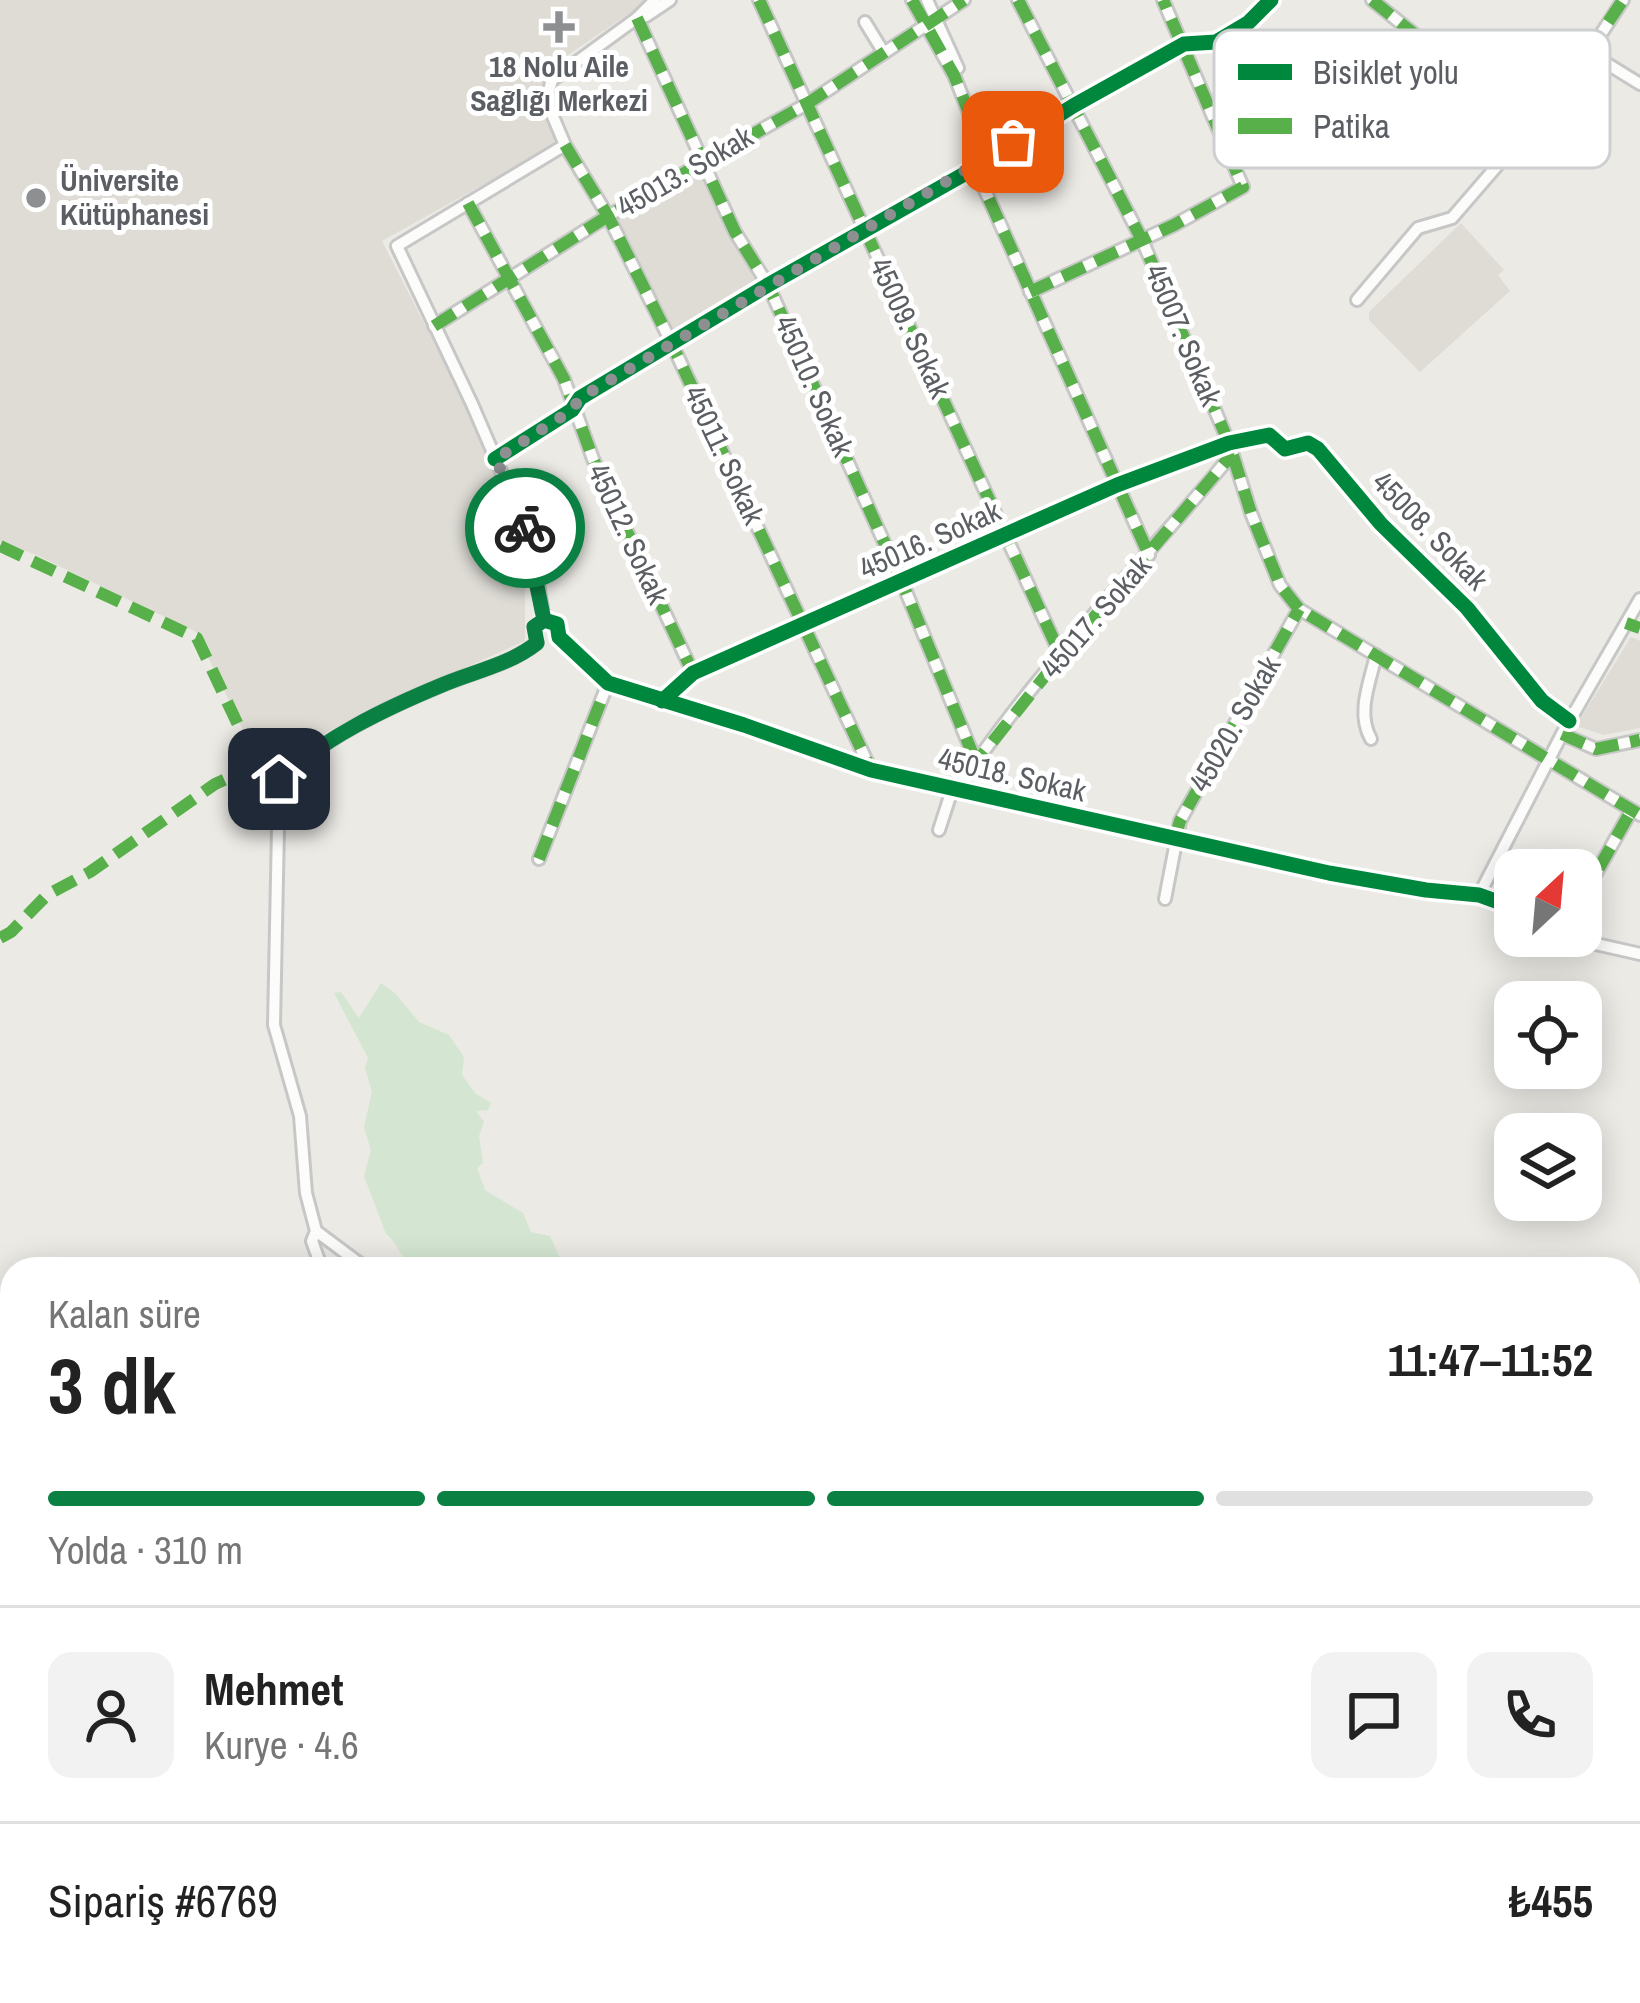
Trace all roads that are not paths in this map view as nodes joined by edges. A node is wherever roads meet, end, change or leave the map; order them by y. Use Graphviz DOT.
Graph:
graph roads {
  1 [pos="655,0"];
  2 [pos="670,0"];
  3 [pos="759,0"];
  4 [pos="912,0"];
  5 [pos="928,0"];
  6 [pos="964,0"];
  7 [pos="1018,0"];
  8 [pos="1163,0"];
  9 [pos="1271,0"];
  10 [pos="1372,0"];
  11 [pos="1623,0"];
  12 [pos="637,18"];
  13 [pos="865,22"];
  14 [pos="933,24"];
  15 [pos="1235,30"];
  16 [pos="1409,30"];
  17 [pos="1603,30"];
  18 [pos="1214,42"];
  19 [pos="1184,44"];
  20 [pos="884,52"];
  21 [pos="1610,66"];
  22 [pos="1640,84"];
  23 [pos="805,105"];
  24 [pos="1072,106"];
  25 [pos="1214,117"];
  26 [pos="565,145"];
  27 [pos="703,160"];
  28 [pos="979,164"];
  29 [pos="1235,168"];
  30 [pos="1494,168"];
  31 [pos="468,202"];
  32 [pos="608,216"];
  33 [pos="865,230"];
  34 [pos="1142,241"];
  35 [pos="510,280"];
  36 [pos="768,285"];
  37 [pos="1030,292"];
  38 [pos="1357,300"];
  39 [pos="434,326"];
  40 [pos="670,342"];
  41 [pos="572,410"];
  42 [pos="1229,443"];
  43 [pos="496,459"];
  44 [pos="1117,485"];
  45 [pos="1005,536"];
  46 [pos="1149,555"];
  47 [pos="902,582"];
  48 [pos="1640,598"];
  49 [pos="1299,609"];
  50 [pos="544,620"];
  51 [pos="1626,623"];
  52 [pos="805,626"];
  53 [pos="1640,628"];
  54 [pos="560,637"];
  55 [pos="537,643"];
  56 [pos="1376,655"];
  57 [pos="1060,656"];
  58 [pos="693,673"];
  59 [pos="608,683"];
  60 [pos="662,701"];
  61 [pos="1569,721"];
  62 [pos="1562,734"];
  63 [pos="1371,739"];
  64 [pos="1640,740"];
  65 [pos="1547,761"];
  66 [pos="976,762"];
  67 [pos="257,764"];
  68 [pos="871,770"];
  69 [pos="279,779"];
  70 [pos="954,790"];
  71 [pos="1636,813"];
  72 [pos="939,830"];
  73 [pos="1174,841"];
  74 [pos="539,859"];
  75 [pos="1602,867"];
  76 [pos="1480,895"];
  77 [pos="1165,899"];
  78 [pos="1494,900"];
  79 [pos="1602,945"];
  80 [pos="1640,953"];
  81 [pos="316,1231"];
  82 [pos="318,1257"];
  83 [pos="351,1257"];
  1 -- 12 [label="street"];
  2 -- 12 [label="street"];
  3 -- 23 [label="street, 45009. Sokak"];
  4 -- 14 [label="street"];
  5 -- 14 [label="street"];
  6 -- 14 [label="street, 45013. Sokak"];
  7 -- 24 [label="street, 45007. Sokak"];
  8 -- 19 [label="street"];
  9 -- 15 [label="street"];
  10 -- 16 [label="street"];
  11 -- 17 [label="street"];
  12 -- 26 [label="street, 45011. Sokak"];
  12 -- 27 [label="street, 45010. Sokak"];
  13 -- 20 [label="street"];
  14 -- 20 [label="street, 45013. Sokak"];
  14 -- 28 [label="street"];
  18 -- 19 [label="street"];
  19 -- 24 [label="street"];
  19 -- 25 [label="street"];
  20 -- 23 [label="street, 45013. Sokak"];
  21 -- 22 [label="street"];
  23 -- 27 [label="street, 45013. Sokak"];
  23 -- 33 [label="street, 45009. Sokak"];
  24 -- 28 [label="street"];
  24 -- 34 [label="street, 45007. Sokak"];
  26 -- 31 [label="street"];
  26 -- 32 [label="street, 45011. Sokak"];
  27 -- 32 [label="street, 45013. Sokak"];
  27 -- 36 [label="street, 45010. Sokak"];
  28 -- 33 [label="street"];
  28 -- 37 [label="street"];
  29 -- 34 [label="street"];
  30 -- 38 [label="street"];
  31 -- 35 [label="street, 45012. Sokak"];
  31 -- 39 [label="street"];
  32 -- 35 [label="street, 45013. Sokak"];
  32 -- 40 [label="street, 45011. Sokak"];
  33 -- 36 [label="street"];
  33 -- 45 [label="street, 45009. Sokak"];
  34 -- 37 [label="street"];
  34 -- 42 [label="street, 45007. Sokak"];
  35 -- 39 [label="street, 45013. Sokak"];
  35 -- 41 [label="street, 45012. Sokak"];
  36 -- 40 [label="street"];
  36 -- 47 [label="street, 45010. Sokak"];
  37 -- 44 [label="street"];
  39 -- 43 [label="street"];
  40 -- 41 [label="street"];
  40 -- 52 [label="street, 45011. Sokak"];
  41 -- 43 [label="street"];
  41 -- 58 [label="street, 45012. Sokak"];
  42 -- 44 [label="street, 45016. Sokak"];
  42 -- 46 [label="street, 45017. Sokak"];
  42 -- 49 [label="street, 45007. Sokak"];
  42 -- 61 [label="street, 45008. Sokak"];
  43 -- 50 [label="street"];
  44 -- 45 [label="street, 45016. Sokak"];
  44 -- 46 [label="street"];
  45 -- 47 [label="street, 45016. Sokak"];
  45 -- 57 [label="street, 45009. Sokak"];
  46 -- 57 [label="street, 45017. Sokak"];
  47 -- 52 [label="street, 45016. Sokak"];
  47 -- 66 [label="street, 45010. Sokak"];
  48 -- 51 [label="street"];
  49 -- 56 [label="street, 45007. Sokak"];
  49 -- 73 [label="street, 45020. Sokak"];
  50 -- 54 [label="street"];
  50 -- 55 [label="street"];
  51 -- 53 [label="street"];
  51 -- 61 [label="street"];
  52 -- 58 [label="street, 45016. Sokak"];
  52 -- 68 [label="street, 45011. Sokak"];
  54 -- 55 [label="street"];
  54 -- 59 [label="street, 45018. Sokak"];
  55 -- 69 [label="street"];
  56 -- 63 [label="street"];
  56 -- 65 [label="street, 45007. Sokak"];
  57 -- 66 [label="street, 45017. Sokak"];
  58 -- 60 [label="street, 45016. Sokak"];
  59 -- 60 [label="street, 45018. Sokak"];
  59 -- 74 [label="street"];
  60 -- 68 [label="street, 45018. Sokak"];
  61 -- 62 [label="street"];
  62 -- 64 [label="street"];
  62 -- 65 [label="street"];
  65 -- 71 [label="street, 45007. Sokak"];
  65 -- 76 [label="street"];
  66 -- 70 [label="street, 45017. Sokak"];
  67 -- 69 [label="street"];
  68 -- 70 [label="street, 45018. Sokak"];
  69 -- 81 [label="street"];
  70 -- 72 [label="street, 45017. Sokak"];
  70 -- 73 [label="street, 45018. Sokak"];
  71 -- 75 [label="street"];
  73 -- 76 [label="street, 45018. Sokak"];
  73 -- 77 [label="street, 45020. Sokak"];
  76 -- 78 [label="street, 45018. Sokak"];
  79 -- 80 [label="street"];
  81 -- 82 [label="street"];
  81 -- 83 [label="street"];
}
